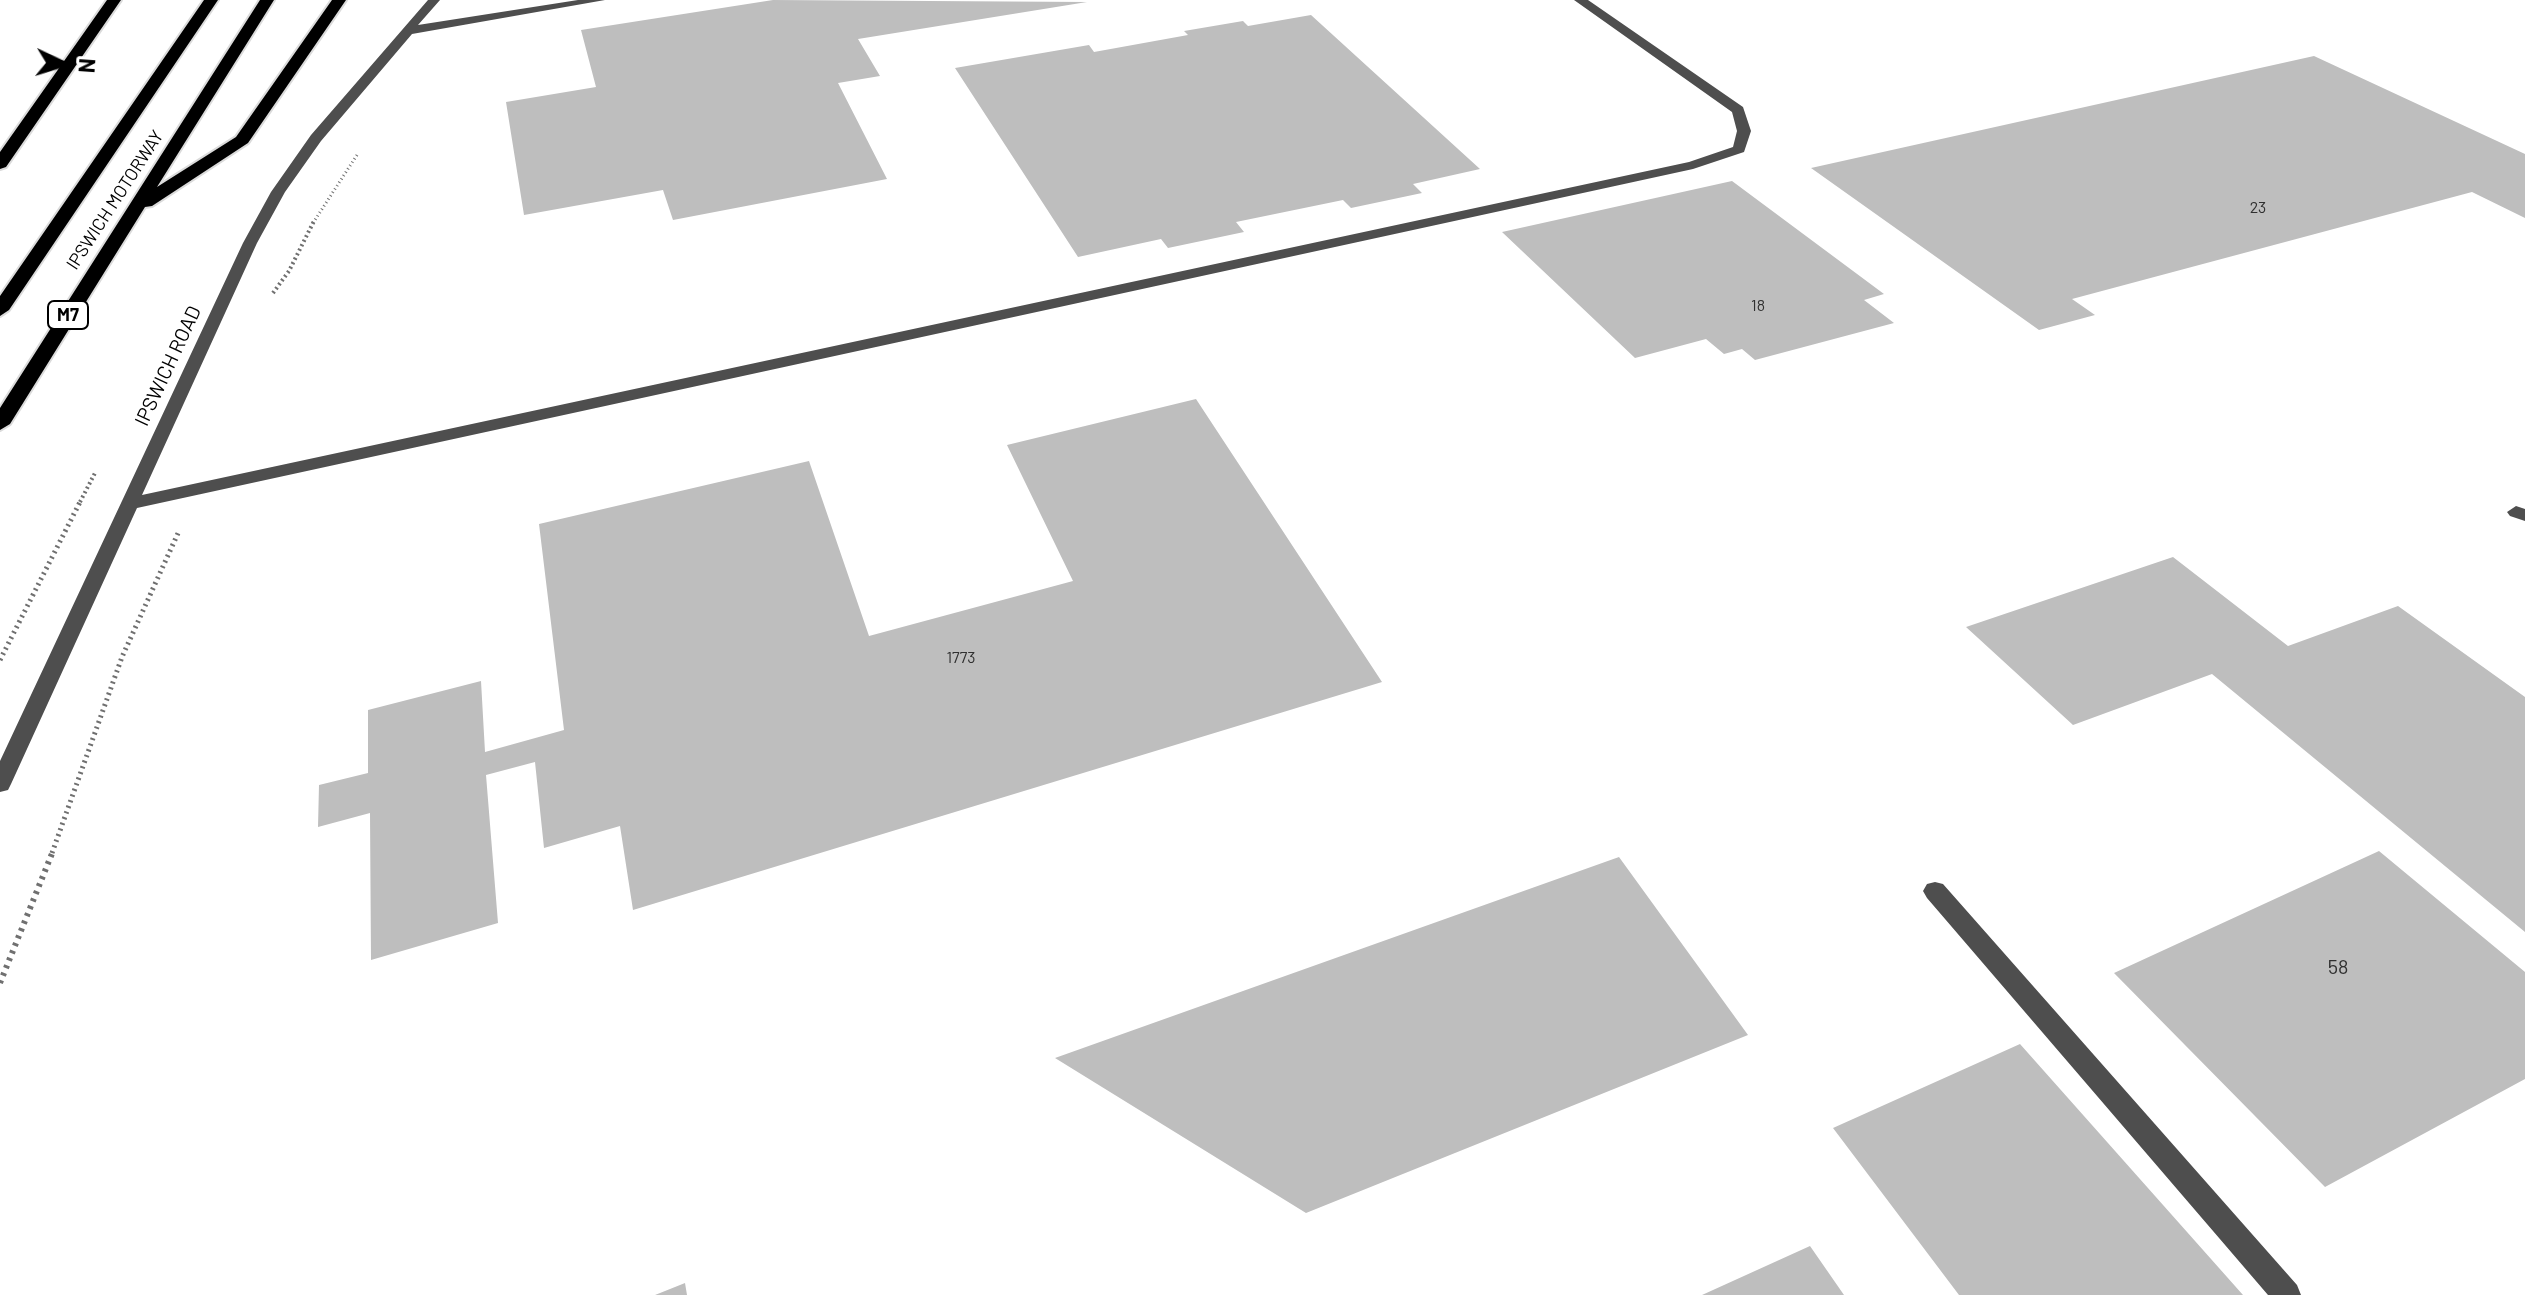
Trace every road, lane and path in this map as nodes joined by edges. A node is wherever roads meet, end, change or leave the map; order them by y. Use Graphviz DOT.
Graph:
graph roads {
  1 [pos="114,0"];
  2 [pos="211,0"];
  3 [pos="267,0"];
  4 [pos="339,0"];
  5 [pos="433,0"];
  6 [pos="599,0"];
  7 [pos="1580,0"];
  8 [pos="406,31"];
  9 [pos="0,164"];
  10 [pos="137,207"];
  11 [pos="0,310"];
  12 [pos="0,424"];
  13 [pos="128,504"];
  14 [pos="0,784"];
  15 [pos="1935,891"];
  16 [pos="2287,1295"];
  1 -- 9 [label="highway"];
  2 -- 11 [label="highway, IPSWICH MOTORWAY"];
  3 -- 10 [label="highway, IPSWICH MOTORWAY / M7"];
  4 -- 10 [label="highway"];
  5 -- 8 [label="street, IPSWICH ROAD"];
  6 -- 8 [label="street"];
  7 -- 13 [label="street"];
  8 -- 13 [label="street, IPSWICH ROAD"];
  10 -- 12 [label="highway, IPSWICH MOTORWAY / M7"];
  13 -- 14 [label="street, IPSWICH ROAD"];
  15 -- 16 [label="street"];
}
